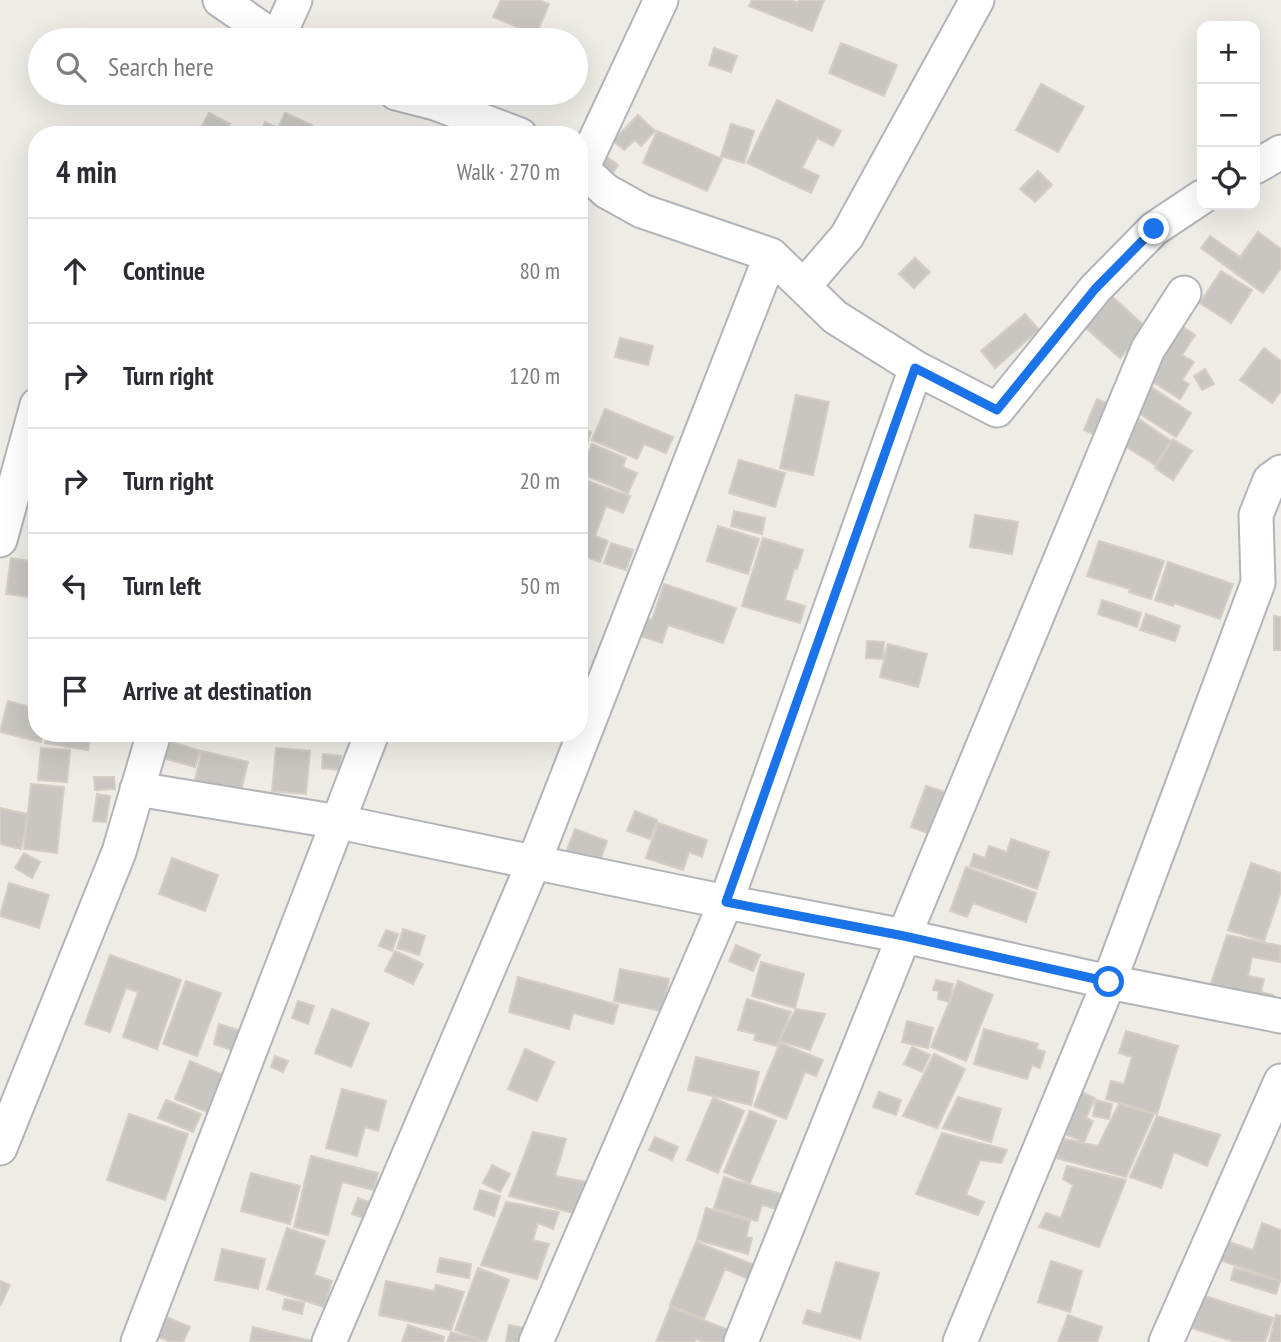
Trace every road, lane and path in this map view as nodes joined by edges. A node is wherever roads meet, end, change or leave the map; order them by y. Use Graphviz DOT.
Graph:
graph roads {
  1 [pos="220,0"];
  2 [pos="295,0"];
  3 [pos="661,0"];
  4 [pos="977,0"];
  5 [pos="260,28"];
  6 [pos="282,28"];
  7 [pos="440,105"];
  8 [pos="496,126"];
  9 [pos="1281,152"];
  10 [pos="588,153"];
  11 [pos="1260,164"];
  12 [pos="588,176"];
  13 [pos="1197,200"];
  14 [pos="771,255"];
  15 [pos="804,286"];
  16 [pos="1184,293"];
  17 [pos="915,368"];
  18 [pos="28,438"];
  19 [pos="1281,472"];
  20 [pos="0,540"];
  21 [pos="588,724"];
  22 [pos="151,742"];
  23 [pos="369,742"];
  24 [pos="581,742"];
  25 [pos="137,789"];
  26 [pos="339,822"];
  27 [pos="534,862"];
  28 [pos="726,902"];
  29 [pos="904,936"];
  30 [pos="1109,982"];
  31 [pos="1281,1016"];
  32 [pos="1281,1081"];
  33 [pos="0,1148"];
  34 [pos="138,1342"];
  35 [pos="329,1342"];
  36 [pos="536,1342"];
  37 [pos="741,1342"];
  38 [pos="960,1342"];
  39 [pos="1166,1342"];
  1 -- 5 [label="street"];
  2 -- 6 [label="street"];
  3 -- 10 [label="street"];
  4 -- 15 [label="street"];
  7 -- 8 [label="street"];
  9 -- 11 [label="street"];
  12 -- 14 [label="street"];
  13 -- 17 [label="street"];
  14 -- 15 [label="street"];
  14 -- 21 [label="street"];
  15 -- 17 [label="street"];
  16 -- 29 [label="street"];
  17 -- 28 [label="street"];
  18 -- 20 [label="street"];
  19 -- 30 [label="street"];
  22 -- 25 [label="street"];
  23 -- 26 [label="street"];
  24 -- 27 [label="street"];
  25 -- 26 [label="street"];
  25 -- 33 [label="street"];
  26 -- 27 [label="street"];
  26 -- 34 [label="street"];
  27 -- 28 [label="street"];
  27 -- 35 [label="street"];
  28 -- 29 [label="street"];
  28 -- 36 [label="street"];
  29 -- 30 [label="street"];
  29 -- 37 [label="street"];
  30 -- 31 [label="street"];
  30 -- 38 [label="street"];
  32 -- 39 [label="street"];
}
